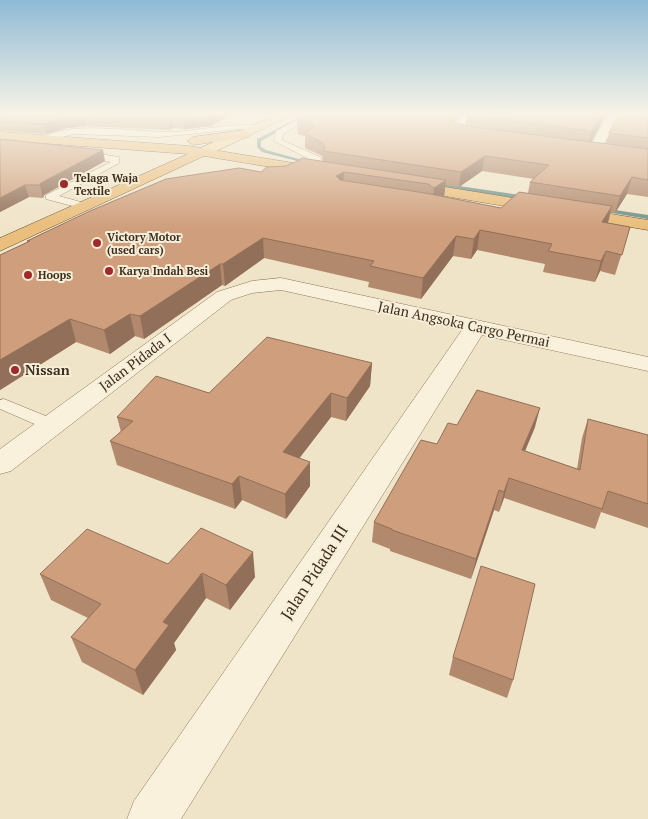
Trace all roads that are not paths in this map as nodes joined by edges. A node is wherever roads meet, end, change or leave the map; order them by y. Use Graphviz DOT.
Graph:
graph roads {
  1 [pos="131,151"];
  2 [pos="168,151"];
  3 [pos="213,151"];
  4 [pos="248,151"];
  5 [pos="299,151"];
  6 [pos="598,151"];
  7 [pos="74,153"];
  8 [pos="612,153"];
  9 [pos="195,161"];
  10 [pos="224,170"];
  11 [pos="311,170"];
  12 [pos="284,172"];
  13 [pos="138,189"];
  14 [pos="84,206"];
  15 [pos="648,225"];
  16 [pos="648,234"];
  17 [pos="0,245"];
  18 [pos="281,284"];
  19 [pos="476,326"];
  20 [pos="648,364"];
  21 [pos="4,404"];
  22 [pos="52,425"];
  23 [pos="0,464"];
  24 [pos="152,819"];
  1 -- 13 [label="highway"];
  2 -- 9 [label="highway"];
  3 -- 9 [label="main road"];
  4 -- 12 [label="highway"];
  5 -- 11 [label="lane"];
  6 -- 8 [label="street"];
  7 -- 14 [label="lane"];
  9 -- 12 [label="highway"];
  9 -- 13 [label="highway"];
  10 -- 12 [label="highway"];
  11 -- 12 [label="highway"];
  11 -- 12 [label="highway"];
  13 -- 14 [label="highway"];
  14 -- 17 [label="highway"];
  15 -- 16 [label="highway"];
  18 -- 19 [label="street, Jalan Angsoka Cargo Permai"];
  18 -- 22 [label="street, Jalan Pidada I"];
  19 -- 20 [label="street, Jalan Angsoka Cargo Permai"];
  19 -- 24 [label="street, Jalan Pidada III"];
  21 -- 22 [label="lane"];
  22 -- 23 [label="street, Jalan Pidada I"];
}
